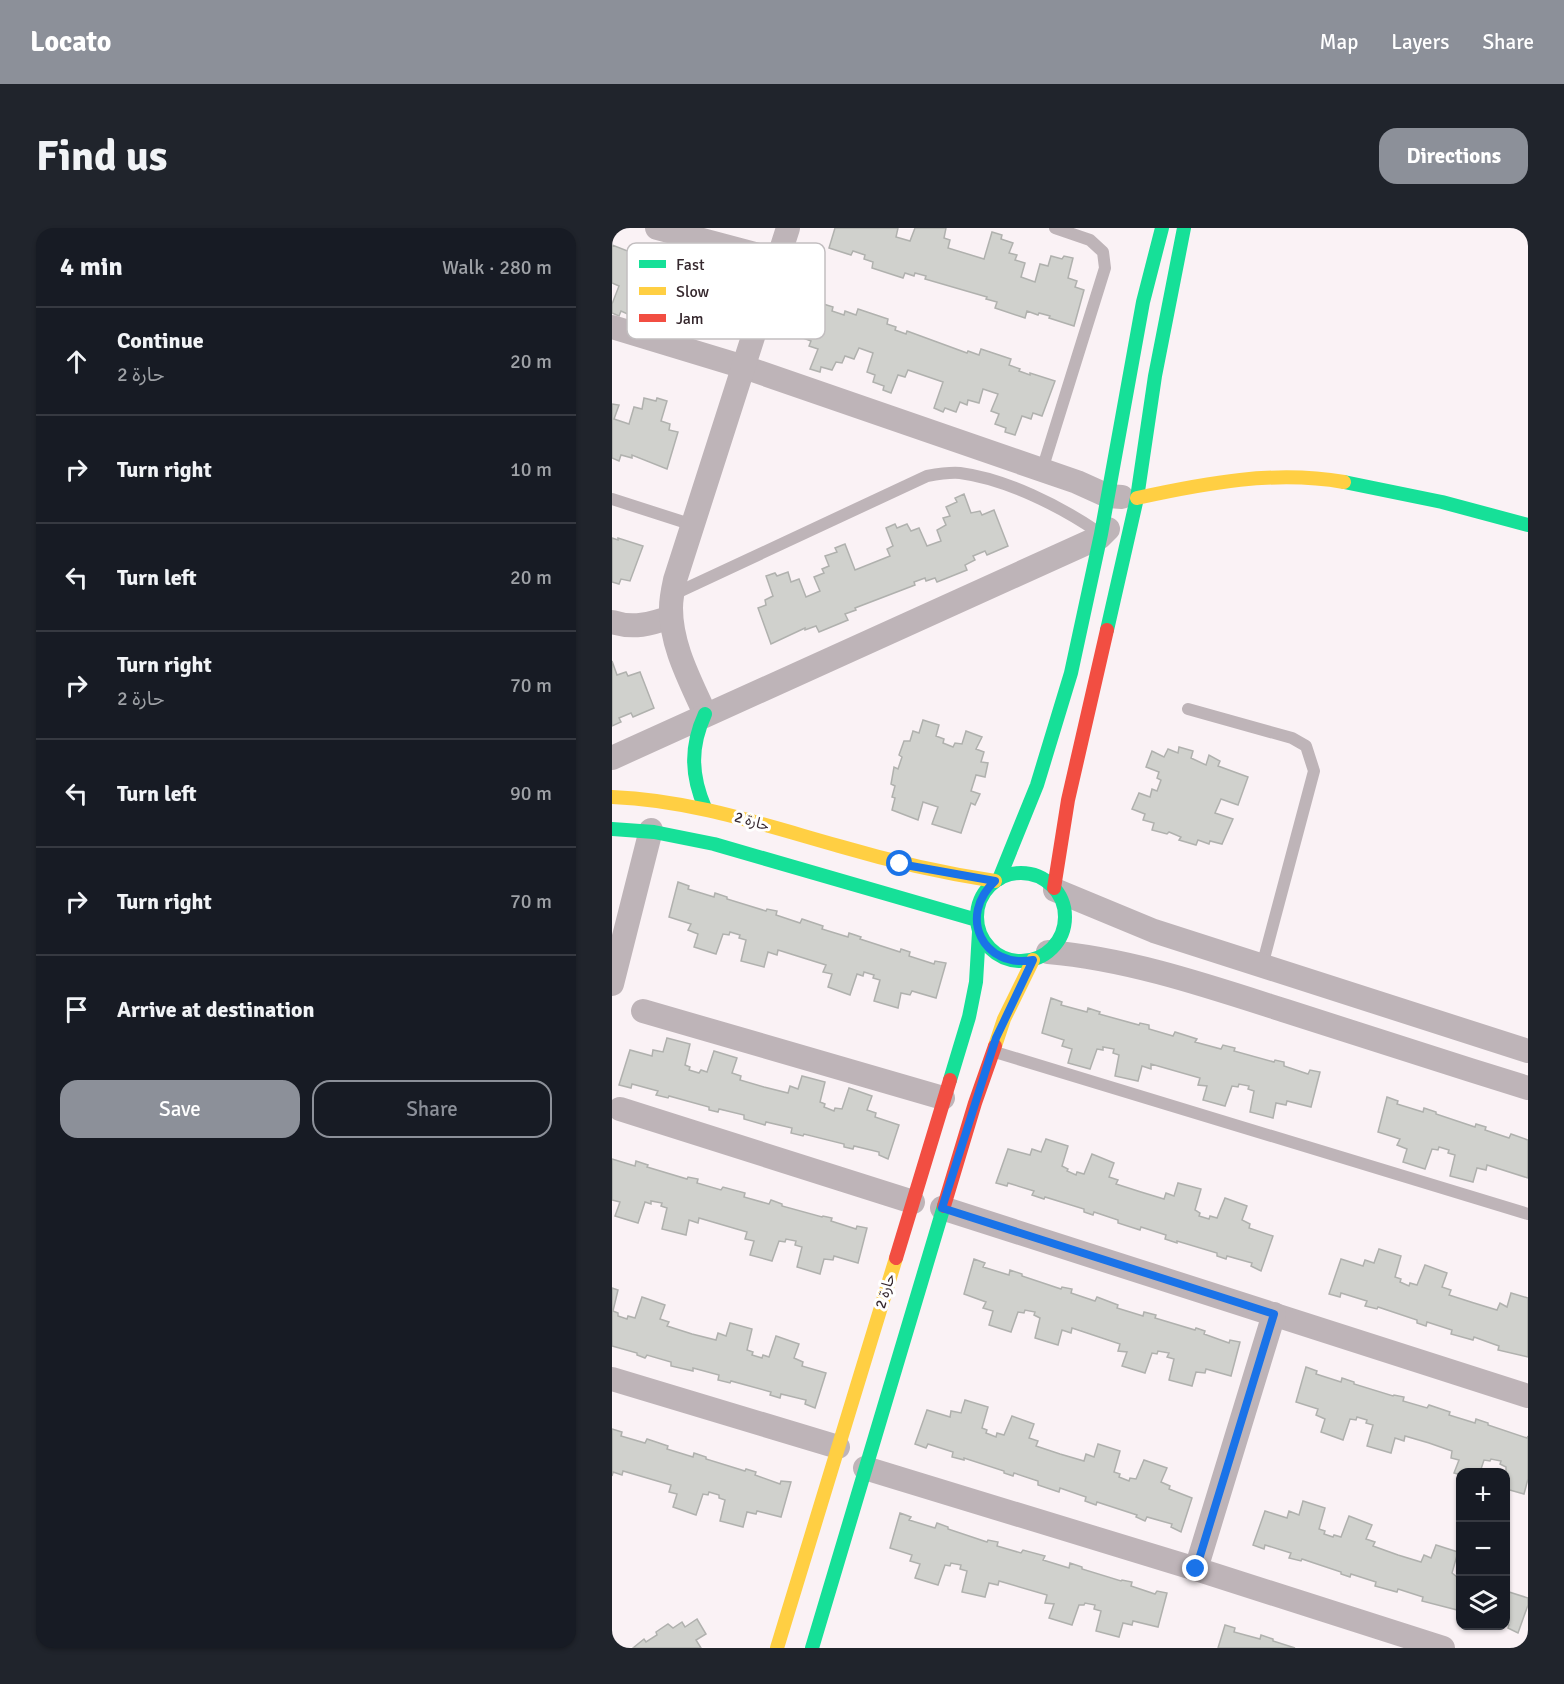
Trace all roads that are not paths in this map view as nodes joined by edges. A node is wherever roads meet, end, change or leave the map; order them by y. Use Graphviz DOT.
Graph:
graph roads {
  1 [pos="658,228"];
  2 [pos="789,228"];
  3 [pos="1055,228"];
  4 [pos="1162,228"];
  5 [pos="1184,228"];
  6 [pos="714,243"];
  7 [pos="784,243"];
  8 [pos="612,327"];
  9 [pos="627,332"];
  10 [pos="651,339"];
  11 [pos="753,339"];
  12 [pos="744,368"];
  13 [pos="1042,470"];
  14 [pos="1108,496"];
  15 [pos="1137,498"];
  16 [pos="612,499"];
  17 [pos="693,525"];
  18 [pos="1528,525"];
  19 [pos="1101,535"];
  20 [pos="672,606"];
  21 [pos="616,627"];
  22 [pos="1188,709"];
  23 [pos="705,714"];
  24 [pos="612,758"];
  25 [pos="612,797"];
  26 [pos="705,807"];
  27 [pos="612,829"];
  28 [pos="651,830"];
  29 [pos="997,880"];
  30 [pos="1054,889"];
  31 [pos="978,926"];
  32 [pos="1041,956"];
  33 [pos="1262,966"];
  34 [pos="612,984"];
  35 [pos="644,1011"];
  36 [pos="992,1051"];
  37 [pos="1528,1051"];
  38 [pos="1528,1088"];
  39 [pos="943,1098"];
  40 [pos="620,1110"];
  41 [pos="912,1202"];
  42 [pos="942,1208"];
  43 [pos="1528,1214"];
  44 [pos="1274,1314"];
  45 [pos="612,1378"];
  46 [pos="1528,1396"];
  47 [pos="838,1448"];
  48 [pos="865,1468"];
  49 [pos="1196,1569"];
  50 [pos="777,1648"];
  51 [pos="812,1648"];
  52 [pos="1443,1648"];
  1 -- 6 [label="street"];
  2 -- 7 [label="street"];
  3 -- 13 [label="lane"];
  4 -- 14 [label="street"];
  5 -- 15 [label="street"];
  8 -- 9 [label="street"];
  10 -- 12 [label="street"];
  11 -- 12 [label="street"];
  12 -- 13 [label="street"];
  12 -- 17 [label="street"];
  13 -- 14 [label="street"];
  14 -- 15 [label="street"];
  14 -- 19 [label="street"];
  15 -- 18 [label="street"];
  15 -- 19 [label="street"];
  15 -- 30 [label="street"];
  16 -- 17 [label="lane"];
  17 -- 20 [label="street"];
  19 -- 20 [label="lane"];
  19 -- 23 [label="street"];
  19 -- 29 [label="street"];
  20 -- 21 [label="street"];
  20 -- 23 [label="street"];
  22 -- 33 [label="lane"];
  23 -- 24 [label="street"];
  23 -- 26 [label="street"];
  25 -- 26 [label="street, حارة 2"];
  26 -- 29 [label="street, حارة 2"];
  27 -- 28 [label="street"];
  28 -- 31 [label="street"];
  28 -- 34 [label="street"];
  29 -- 30 [label="street"];
  29 -- 31 [label="street"];
  30 -- 32 [label="street"];
  30 -- 33 [label="street"];
  31 -- 32 [label="street"];
  31 -- 39 [label="street, حارة 2"];
  32 -- 36 [label="street, حارة 2"];
  32 -- 38 [label="street"];
  33 -- 37 [label="street"];
  35 -- 39 [label="street"];
  36 -- 42 [label="street, حارة 2"];
  36 -- 43 [label="lane"];
  39 -- 41 [label="street, حارة 2"];
  40 -- 41 [label="street"];
  41 -- 47 [label="street, حارة 2"];
  42 -- 44 [label="street"];
  42 -- 48 [label="street, حارة 2"];
  44 -- 46 [label="street"];
  44 -- 49 [label="street"];
  45 -- 47 [label="street"];
  47 -- 50 [label="street, حارة 2"];
  48 -- 49 [label="street"];
  48 -- 51 [label="street, حارة 2"];
  49 -- 52 [label="street"];
}
